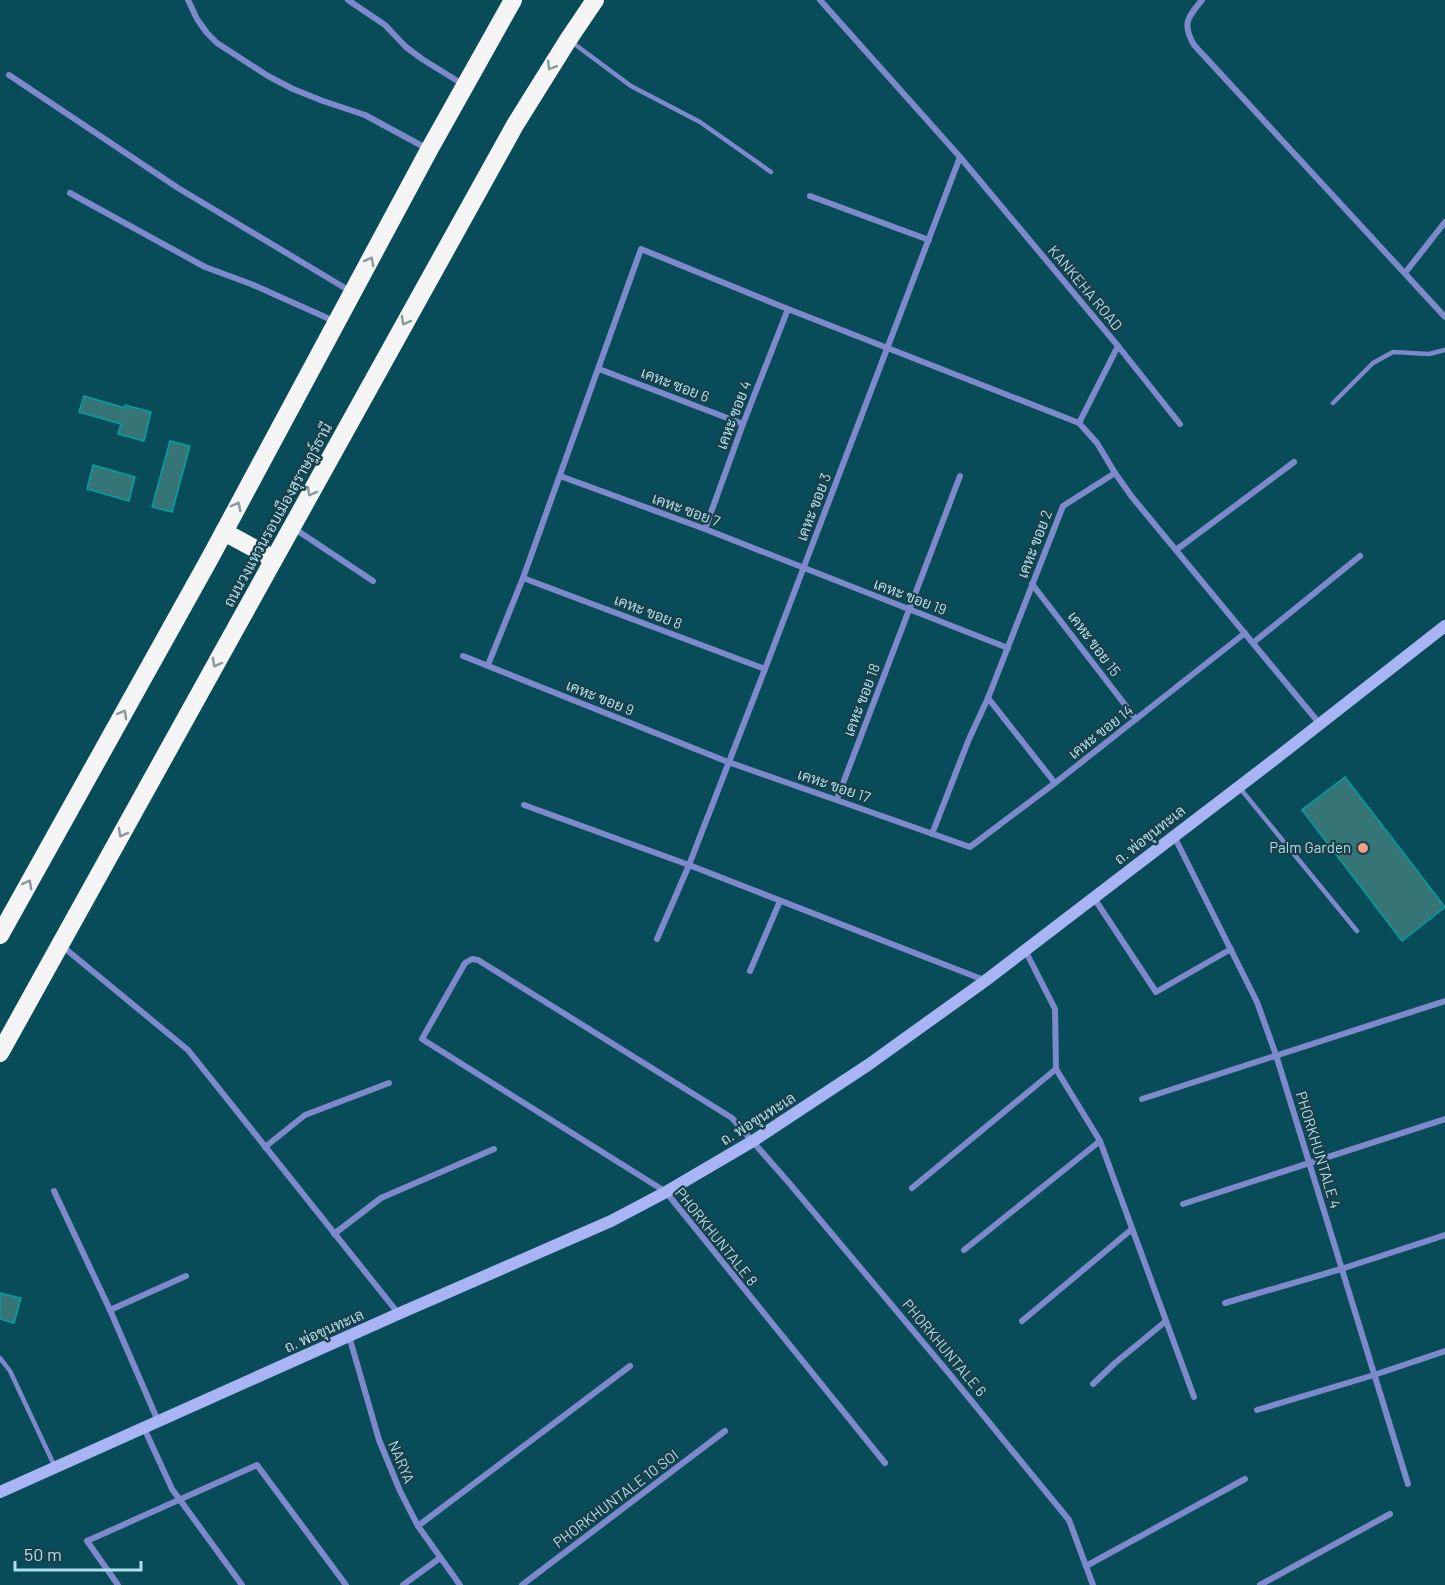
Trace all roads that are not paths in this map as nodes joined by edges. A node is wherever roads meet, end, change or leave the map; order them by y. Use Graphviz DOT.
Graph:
graph roads {
  1 [pos="188,0"];
  2 [pos="348,0"];
  3 [pos="513,0"];
  4 [pos="595,0"];
  5 [pos="820,0"];
  6 [pos="1202,0"];
  7 [pos="568,40"];
  8 [pos="9,75"];
  9 [pos="465,86"];
  10 [pos="429,150"];
  11 [pos="960,157"];
  12 [pos="771,172"];
  13 [pos="70,193"];
  14 [pos="810,196"];
  15 [pos="1445,222"];
  16 [pos="929,240"];
  17 [pos="1405,273"];
  18 [pos="353,293"];
  19 [pos="788,309"];
  20 [pos="1445,317"];
  21 [pos="337,323"];
  22 [pos="1118,346"];
  23 [pos="887,347"];
  24 [pos="1445,350"];
  25 [pos="599,369"];
  26 [pos="1333,403"];
  27 [pos="1079,423"];
  28 [pos="743,424"];
  29 [pos="1180,424"];
  30 [pos="1294,462"];
  31 [pos="1115,473"];
  32 [pos="560,476"];
  33 [pos="960,476"];
  34 [pos="292,527"];
  35 [pos="705,529"];
  36 [pos="224,532"];
  37 [pos="1176,550"];
  38 [pos="1359,556"];
  39 [pos="274,559"];
  40 [pos="803,568"];
  41 [pos="523,578"];
  42 [pos="373,580"];
  43 [pos="1032,584"];
  44 [pos="909,609"];
  45 [pos="1445,626"];
  46 [pos="1245,633"];
  47 [pos="1254,642"];
  48 [pos="1008,648"];
  49 [pos="464,656"];
  50 [pos="488,666"];
  51 [pos="765,669"];
  52 [pos="988,698"];
  53 [pos="1136,719"];
  54 [pos="1319,723"];
  55 [pos="728,762"];
  56 [pos="1055,783"];
  57 [pos="1239,786"];
  58 [pos="837,799"];
  59 [pos="524,806"];
  60 [pos="932,834"];
  61 [pos="1174,836"];
  62 [pos="970,847"];
  63 [pos="689,865"];
  64 [pos="1094,898"];
  65 [pos="780,901"];
  66 [pos="5,914"];
  67 [pos="1357,931"];
  68 [pos="0,935"];
  69 [pos="657,939"];
  70 [pos="60,945"];
  71 [pos="1231,949"];
  72 [pos="1025,950"];
  73 [pos="750,971"];
  74 [pos="985,981"];
  75 [pos="1445,1001"];
  76 [pos="422,1039"];
  77 [pos="0,1053"];
  78 [pos="1275,1055"];
  79 [pos="1056,1069"];
  80 [pos="389,1083"];
  81 [pos="1142,1099"];
  82 [pos="1445,1119"];
  83 [pos="753,1141"];
  84 [pos="1100,1141"];
  85 [pos="265,1147"];
  86 [pos="494,1149"];
  87 [pos="1309,1162"];
  88 [pos="912,1188"];
  89 [pos="54,1191"];
  90 [pos="666,1192"];
  91 [pos="1183,1204"];
  92 [pos="1132,1229"];
  93 [pos="334,1234"];
  94 [pos="1445,1234"];
  95 [pos="964,1250"];
  96 [pos="1341,1269"];
  97 [pos="186,1276"];
  98 [pos="1225,1304"];
  99 [pos="110,1310"];
  100 [pos="398,1314"];
  101 [pos="1022,1321"];
  102 [pos="1166,1321"];
  103 [pos="349,1336"];
  104 [pos="1445,1351"];
  105 [pos="0,1358"];
  106 [pos="630,1366"];
  107 [pos="1374,1375"];
  108 [pos="1093,1384"];
  109 [pos="1194,1397"];
  110 [pos="1257,1410"];
  111 [pos="158,1421"];
  112 [pos="144,1428"];
  113 [pos="725,1431"];
  114 [pos="885,1463"];
  115 [pos="55,1467"];
  116 [pos="1245,1479"];
  117 [pos="1408,1484"];
  118 [pos="0,1492"];
  119 [pos="180,1499"];
  120 [pos="1390,1514"];
  121 [pos="418,1526"];
  122 [pos="440,1558"];
  123 [pos="1086,1566"];
  124 [pos="118,1585"];
  125 [pos="242,1585"];
  126 [pos="346,1585"];
  127 [pos="403,1585"];
  128 [pos="460,1585"];
  129 [pos="522,1585"];
  130 [pos="1093,1585"];
  131 [pos="1260,1585"];
  1 -- 10 [label="street"];
  2 -- 9 [label="street"];
  3 -- 9 [label="highway"];
  4 -- 7 [label="highway, ถนนวงแหวนรอบเมืองสุราษฎร์ธานี"];
  5 -- 11 [label="street, KANKEHA ROAD"];
  6 -- 17 [label="street"];
  7 -- 12 [label="lane"];
  7 -- 34 [label="highway, ถนนวงแหวนรอบเมืองสุราษฎร์ธานี, one-way"];
  8 -- 18 [label="street"];
  9 -- 10 [label="highway"];
  18 -- 10 [label="highway, one-way"];
  11 -- 16 [label="street, เคหะ ขอย 3"];
  11 -- 22 [label="street, KANKEHA ROAD"];
  13 -- 21 [label="street"];
  14 -- 16 [label="street"];
  15 -- 17 [label="street"];
  16 -- 23 [label="street, เคหะ ขอย 3"];
  17 -- 20 [label="street"];
  18 -- 21 [label="highway"];
  19 -- 23 [label="street"];
  19 -- 25 [label="street"];
  19 -- 28 [label="street, เคหะ ซอย 4"];
  36 -- 21 [label="highway, one-way"];
  22 -- 27 [label="street, KANKEHA ROAD"];
  22 -- 29 [label="street"];
  23 -- 27 [label="street"];
  23 -- 40 [label="street, เคหะ ขอย 3"];
  24 -- 26 [label="lane"];
  25 -- 28 [label="street, เคหะ ซอย 6"];
  25 -- 32 [label="street"];
  27 -- 31 [label="street"];
  28 -- 35 [label="street, เคหะ ซอย 4"];
  30 -- 37 [label="street"];
  31 -- 37 [label="street"];
  31 -- 43 [label="street, เคหะ ขอย 2"];
  32 -- 35 [label="street, เคหะ ซอย 7"];
  32 -- 41 [label="street"];
  33 -- 44 [label="street, เคหะ ขอย 18"];
  34 -- 39 [label="highway, ถนนวงแหวนรอบเมืองสุราษฎร์ธานี"];
  34 -- 42 [label="street"];
  35 -- 40 [label="street, เคหะ ซอย 7"];
  36 -- 39 [label="highway"];
  66 -- 36 [label="highway, one-way"];
  37 -- 46 [label="street"];
  38 -- 47 [label="street"];
  39 -- 70 [label="highway, ถนนวงแหวนรอบเมืองสุราษฎร์ธานี, one-way"];
  40 -- 44 [label="street, เคหะ ขอย 19"];
  40 -- 51 [label="street, เคหะ ขอย 3"];
  41 -- 50 [label="street"];
  41 -- 51 [label="street, เคหะ ขอย 8"];
  43 -- 48 [label="street, เคหะ ขอย 2"];
  43 -- 53 [label="street, เคหะ ขอย 15"];
  44 -- 48 [label="street, เคหะ ขอย 19"];
  44 -- 58 [label="street, เคหะ ขอย 18"];
  45 -- 54 [label="street, ถ. พ่อขุนทะเล"];
  46 -- 47 [label="street"];
  46 -- 53 [label="street, เคหะ ขอย 14"];
  47 -- 54 [label="street"];
  48 -- 52 [label="street"];
  49 -- 50 [label="street, เคหะ ขอย 9"];
  50 -- 55 [label="street, เคหะ ขอย 9"];
  51 -- 55 [label="street, เคหะ ขอย 3"];
  52 -- 56 [label="street"];
  52 -- 60 [label="street"];
  53 -- 56 [label="street, เคหะ ขอย 14"];
  54 -- 57 [label="street, ถ. พ่อขุนทะเล"];
  55 -- 58 [label="street, เคหะ ขอย 17"];
  55 -- 63 [label="street, เคหะ ขอย 3"];
  56 -- 62 [label="street, เคหะ ขอย 14"];
  57 -- 61 [label="street, ถ. พ่อขุนทะเล"];
  57 -- 67 [label="lane"];
  58 -- 60 [label="street, เคหะ ขอย 17"];
  59 -- 63 [label="street"];
  60 -- 62 [label="street, เคหะ ขอย 17"];
  61 -- 64 [label="street, ถ. พ่อขุนทะเล"];
  61 -- 71 [label="street, PHORKHUNTALE 4"];
  63 -- 65 [label="street"];
  63 -- 69 [label="street, เคหะ ขอย 3"];
  64 -- 71 [label="street"];
  64 -- 72 [label="street, ถ. พ่อขุนทะเล"];
  65 -- 73 [label="street"];
  65 -- 74 [label="street"];
  66 -- 68 [label="highway"];
  70 -- 77 [label="highway, ถนนวงแหวนรอบเมืองสุราษฎร์ธานี"];
  70 -- 85 [label="street"];
  71 -- 78 [label="street, PHORKHUNTALE 4"];
  72 -- 74 [label="street, ถ. พ่อขุนทะเล"];
  72 -- 79 [label="street"];
  74 -- 83 [label="street, ถ. พ่อขุนทะเล"];
  75 -- 78 [label="street"];
  76 -- 83 [label="street, PHORKHUNTALE 6"];
  76 -- 90 [label="street, PHORKHUNTALE 8"];
  78 -- 81 [label="street"];
  78 -- 87 [label="street, PHORKHUNTALE 4"];
  79 -- 84 [label="street"];
  79 -- 88 [label="street"];
  80 -- 85 [label="street"];
  82 -- 87 [label="street"];
  83 -- 90 [label="street, ถ. พ่อขุนทะเล"];
  83 -- 123 [label="street, PHORKHUNTALE 6"];
  84 -- 92 [label="street"];
  84 -- 95 [label="street"];
  85 -- 93 [label="street"];
  86 -- 93 [label="street"];
  87 -- 91 [label="street"];
  87 -- 96 [label="street, PHORKHUNTALE 4"];
  89 -- 99 [label="street"];
  90 -- 100 [label="street, ถ. พ่อขุนทะเล"];
  90 -- 114 [label="street, PHORKHUNTALE 8"];
  92 -- 101 [label="street"];
  92 -- 102 [label="street"];
  93 -- 100 [label="street"];
  94 -- 96 [label="street"];
  96 -- 98 [label="street"];
  96 -- 107 [label="street, PHORKHUNTALE 4"];
  97 -- 99 [label="street"];
  99 -- 111 [label="street"];
  100 -- 103 [label="street, ถ. พ่อขุนทะเล"];
  102 -- 108 [label="street"];
  102 -- 109 [label="street"];
  103 -- 111 [label="street, ถ. พ่อขุนทะเล"];
  103 -- 121 [label="street, NARYA"];
  104 -- 107 [label="street"];
  105 -- 115 [label="lane"];
  106 -- 121 [label="street"];
  107 -- 110 [label="street"];
  107 -- 117 [label="street, PHORKHUNTALE 4"];
  111 -- 112 [label="street, ถ. พ่อขุนทะเล"];
  112 -- 115 [label="street, ถ. พ่อขุนทะเล"];
  112 -- 119 [label="street"];
  113 -- 129 [label="street, PHORKHUNTALE 10 SOI"];
  115 -- 118 [label="street, ถ. พ่อขุนทะเล"];
  116 -- 123 [label="street"];
  119 -- 124 [label="street"];
  119 -- 125 [label="street"];
  119 -- 126 [label="street"];
  120 -- 131 [label="street"];
  121 -- 122 [label="street, NARYA"];
  122 -- 127 [label="street"];
  122 -- 128 [label="street, NARYA"];
  123 -- 130 [label="street, PHORKHUNTALE 6"];
}
